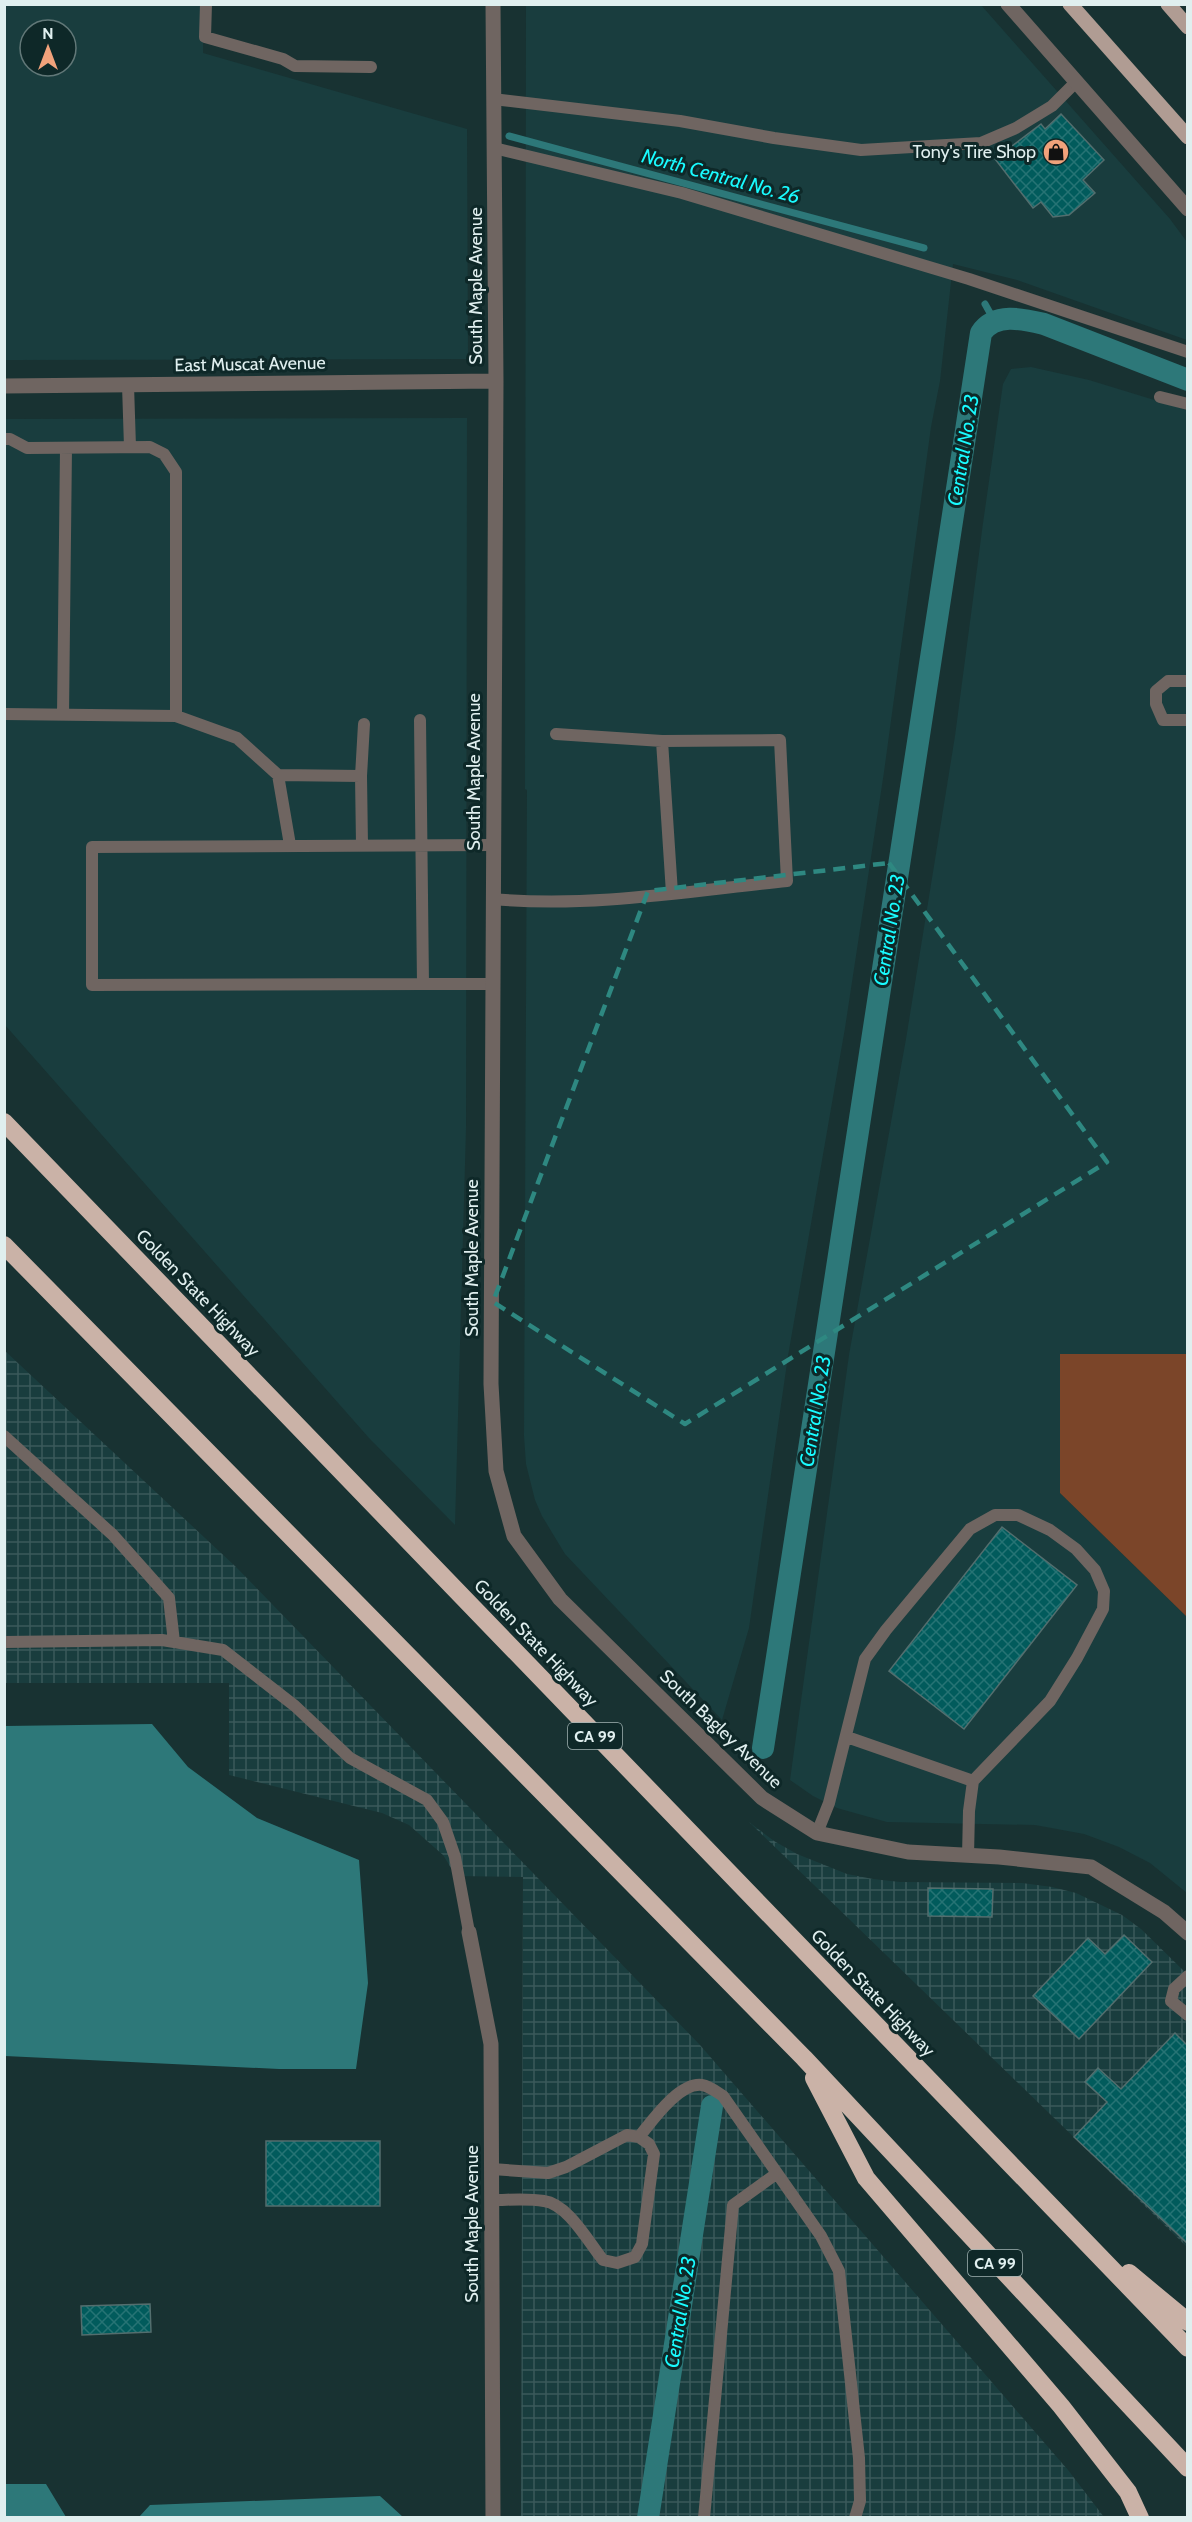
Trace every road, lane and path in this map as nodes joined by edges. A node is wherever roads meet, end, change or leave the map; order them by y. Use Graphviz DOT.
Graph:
graph roads {
  1 [pos="206,4"];
  2 [pos="493,4"];
  3 [pos="1008,4"];
  4 [pos="1070,4"];
  5 [pos="1168,4"];
  6 [pos="1188,27"];
  7 [pos="371,67"];
  8 [pos="1076,82"];
  9 [pos="494,99"];
  10 [pos="1188,137"];
  11 [pos="494,148"];
  12 [pos="1188,208"];
  13 [pos="1188,352"];
  14 [pos="496,381"];
  15 [pos="128,385"];
  16 [pos="4,386"];
  17 [pos="1160,398"];
  18 [pos="1188,404"];
  19 [pos="4,439"];
  20 [pos="130,447"];
  21 [pos="66,448"];
  22 [pos="1188,681"];
  23 [pos="4,714"];
  24 [pos="63,715"];
  25 [pos="176,716"];
  26 [pos="420,720"];
  27 [pos="1188,720"];
  28 [pos="364,724"];
  29 [pos="556,734"];
  30 [pos="662,741"];
  31 [pos="278,776"];
  32 [pos="361,776"];
  33 [pos="290,845"];
  34 [pos="362,845"];
  35 [pos="421,845"];
  36 [pos="494,845"];
  37 [pos="672,893"];
  38 [pos="493,899"];
  39 [pos="423,984"];
  40 [pos="493,984"];
  41 [pos="4,1122"];
  42 [pos="4,1245"];
  43 [pos="4,1436"];
  44 [pos="514,1536"];
  45 [pos="4,1642"];
  46 [pos="174,1642"];
  47 [pos="847,1737"];
  48 [pos="973,1781"];
  49 [pos="817,1833"];
  50 [pos="968,1856"];
  51 [pos="469,1932"];
  52 [pos="1188,1933"];
  53 [pos="1188,1976"];
  54 [pos="1188,2015"];
  55 [pos="804,2058"];
  56 [pos="639,2137"];
  57 [pos="492,2169"];
  58 [pos="776,2174"];
  59 [pos="492,2200"];
  60 [pos="1056,2212"];
  61 [pos="1188,2322"];
  62 [pos="1188,2348"];
  63 [pos="1188,2468"];
  64 [pos="493,2517"];
  65 [pos="704,2517"];
  66 [pos="855,2517"];
  67 [pos="1140,2517"];
  1 -- 7 [label="lane"];
  2 -- 9 [label="street, South Maple Avenue"];
  3 -- 8 [label="street"];
  4 -- 10 [label="main road"];
  5 -- 6 [label="main road"];
  8 -- 9 [label="lane"];
  8 -- 12 [label="street"];
  9 -- 11 [label="street, South Maple Avenue"];
  11 -- 13 [label="lane"];
  11 -- 14 [label="street, South Maple Avenue"];
  14 -- 15 [label="street, East Muscat Avenue"];
  14 -- 36 [label="street, South Maple Avenue"];
  15 -- 16 [label="street, East Muscat Avenue"];
  15 -- 20 [label="lane"];
  17 -- 18 [label="lane"];
  19 -- 21 [label="lane"];
  20 -- 21 [label="lane"];
  20 -- 25 [label="lane"];
  21 -- 24 [label="lane"];
  22 -- 27 [label="lane"];
  23 -- 24 [label="lane"];
  24 -- 25 [label="lane"];
  25 -- 31 [label="lane"];
  26 -- 35 [label="lane"];
  28 -- 32 [label="lane"];
  29 -- 30 [label="lane"];
  30 -- 37 [label="lane"];
  30 -- 37 [label="lane"];
  31 -- 32 [label="lane"];
  31 -- 33 [label="lane"];
  32 -- 34 [label="lane"];
  33 -- 34 [label="lane"];
  33 -- 39 [label="lane"];
  34 -- 35 [label="lane"];
  35 -- 36 [label="lane"];
  35 -- 39 [label="lane"];
  36 -- 38 [label="street, South Maple Avenue"];
  37 -- 38 [label="lane"];
  38 -- 40 [label="street, South Maple Avenue"];
  39 -- 40 [label="lane"];
  40 -- 44 [label="street, South Maple Avenue"];
  41 -- 60 [label="highway, Golden State Highway / CA 99"];
  42 -- 55 [label="highway, CA 99"];
  43 -- 46 [label="lane"];
  44 -- 49 [label="street, South Bagley Avenue"];
  45 -- 46 [label="lane"];
  46 -- 51 [label="lane"];
  47 -- 48 [label="lane"];
  47 -- 48 [label="lane"];
  47 -- 49 [label="lane"];
  48 -- 50 [label="lane"];
  49 -- 50 [label="street, South Bagley Avenue"];
  50 -- 52 [label="street, South Bagley Avenue"];
  51 -- 57 [label="street, South Maple Avenue"];
  53 -- 54 [label="lane"];
  55 -- 63 [label="highway, CA 99"];
  55 -- 67 [label="highway"];
  56 -- 57 [label="lane"];
  56 -- 58 [label="lane"];
  56 -- 59 [label="lane"];
  57 -- 59 [label="street, South Maple Avenue"];
  58 -- 65 [label="lane"];
  58 -- 66 [label="lane"];
  59 -- 64 [label="street, South Maple Avenue"];
  60 -- 61 [label="highway"];
  60 -- 62 [label="highway, Golden State Highway / CA 99"];
}
